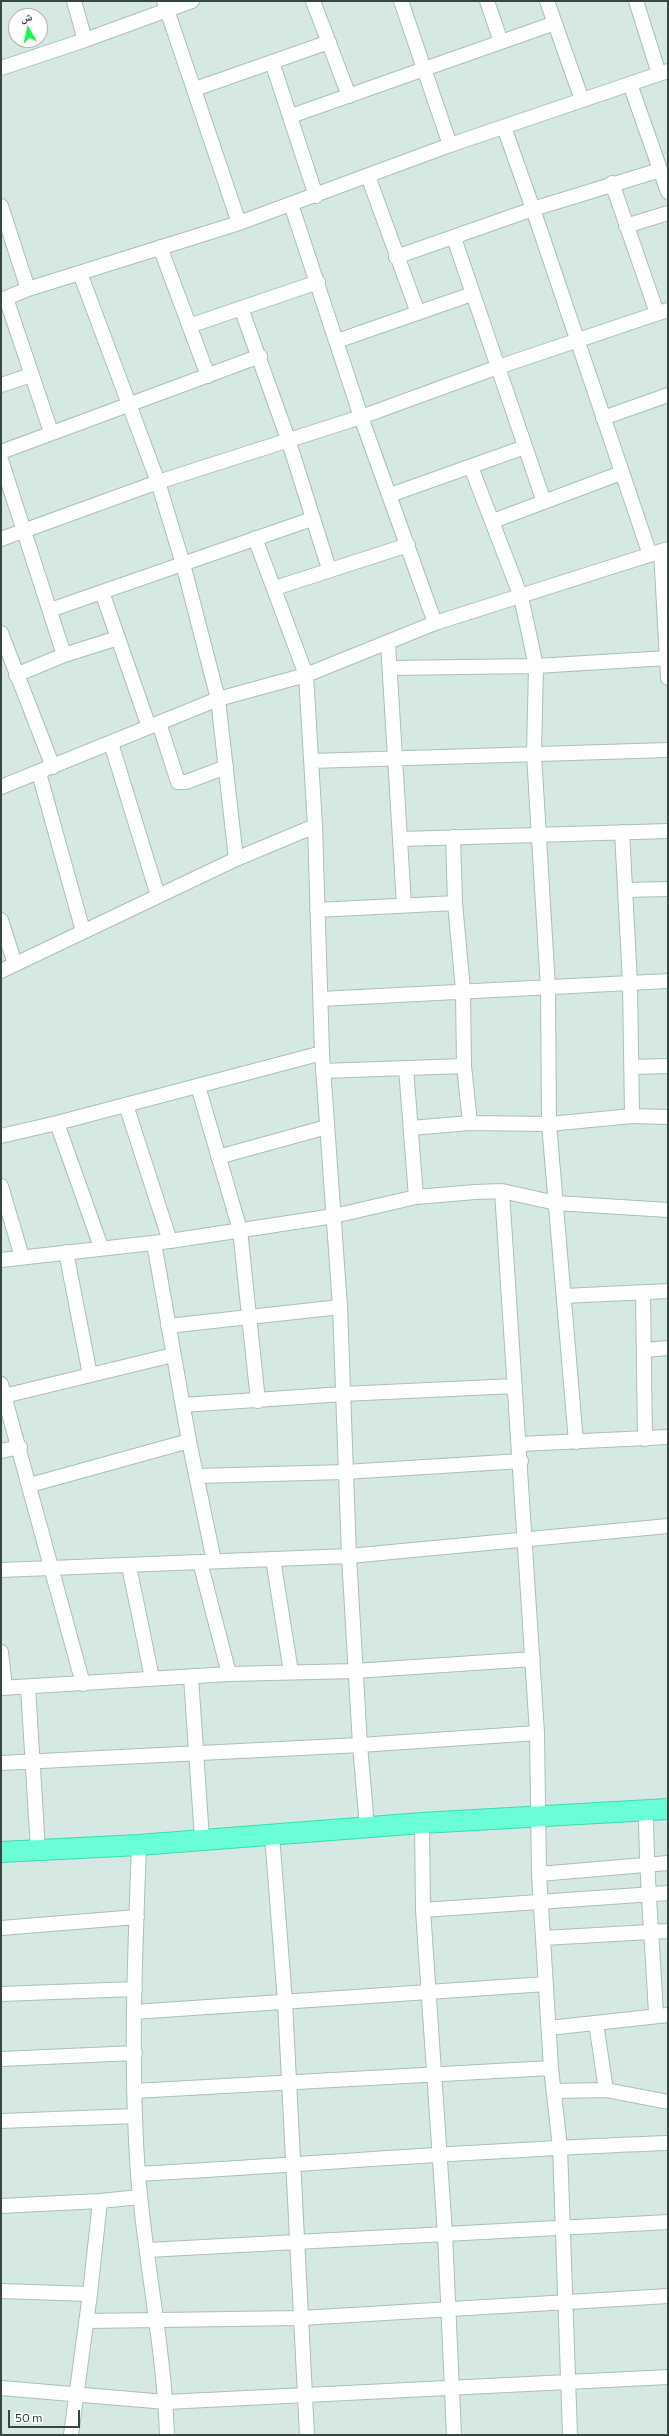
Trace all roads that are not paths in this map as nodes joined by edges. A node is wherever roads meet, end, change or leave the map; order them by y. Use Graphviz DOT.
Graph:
graph roads {
  1 [pos="74,1"];
  2 [pos="192,1"];
  3 [pos="313,1"];
  4 [pos="401,1"];
  5 [pos="487,1"];
  6 [pos="546,1"];
  7 [pos="636,1"];
  8 [pos="165,5"];
  9 [pos="555,23"];
  10 [pos="85,40"];
  11 [pos="329,42"];
  12 [pos="501,42"];
  13 [pos="272,62"];
  14 [pos="1,68"];
  15 [pos="425,70"];
  16 [pos="663,72"];
  17 [pos="630,84"];
  18 [pos="195,89"];
  19 [pos="349,96"];
  20 [pos="582,100"];
  21 [pos="291,116"];
  22 [pos="504,127"];
  23 [pos="450,145"];
  24 [pos="660,170"];
  25 [pos="368,176"];
  26 [pos="612,183"];
  27 [pos="668,192"];
  28 [pos="316,196"];
  29 [pos="291,204"];
  30 [pos="1,206"];
  31 [pos="533,208"];
  32 [pos="668,213"];
  33 [pos="239,222"];
  34 [pos="626,226"];
  35 [pos="454,238"];
  36 [pos="160,247"];
  37 [pos="396,257"];
  38 [pos="80,273"];
  39 [pos="318,282"];
  40 [pos="28,289"];
  41 [pos="472,294"];
  42 [pos="3,299"];
  43 [pos="241,308"];
  44 [pos="662,312"];
  45 [pos="418,313"];
  46 [pos="189,326"];
  47 [pos="337,341"];
  48 [pos="578,341"];
  49 [pos="260,356"];
  50 [pos="498,367"];
  51 [pos="31,375"];
  52 [pos="208,376"];
  53 [pos="1,385"];
  54 [pos="668,394"];
  55 [pos="128,405"];
  56 [pos="361,417"];
  57 [pos="603,418"];
  58 [pos="51,432"];
  59 [pos="288,439"];
  60 [pos="525,447"];
  61 [pos="1,452"];
  62 [pos="1,460"];
  63 [pos="471,467"];
  64 [pos="622,473"];
  65 [pos="158,482"];
  66 [pos="390,494"];
  67 [pos="544,502"];
  68 [pos="312,519"];
  69 [pos="493,520"];
  70 [pos="24,530"];
  71 [pos="255,538"];
  72 [pos="1,539"];
  73 [pos="408,545"];
  74 [pos="660,552"];
  75 [pos="183,564"];
  76 [pos="329,569"];
  77 [pos="275,588"];
  78 [pos="102,592"];
  79 [pos="521,597"];
  80 [pos="50,610"];
  81 [pos="667,615"];
  82 [pos="435,623"];
  83 [pos="1,633"];
  84 [pos="118,638"];
  85 [pos="388,643"];
  86 [pos="64,655"];
  87 [pos="667,658"];
  88 [pos="536,666"];
  89 [pos="390,668"];
  90 [pos="16,675"];
  91 [pos="306,675"];
  92 [pos="668,678"];
  93 [pos="218,699"];
  94 [pos="154,725"];
  95 [pos="111,743"];
  96 [pos="668,750"];
  97 [pos="534,754"];
  98 [pos="395,758"];
  99 [pos="311,761"];
  100 [pos="53,767"];
  101 [pos="226,767"];
  102 [pos="39,773"];
  103 [pos="1,787"];
  104 [pos="315,826"];
  105 [pos="668,830"];
  106 [pos="622,832"];
  107 [pos="539,833"];
  108 [pos="453,837"];
  109 [pos="401,839"];
  110 [pos="236,859"];
  111 [pos="668,889"];
  112 [pos="625,890"];
  113 [pos="158,896"];
  114 [pos="455,903"];
  115 [pos="404,905"];
  116 [pos="317,910"];
  117 [pos="1,920"];
  118 [pos="84,931"];
  119 [pos="15,964"];
  120 [pos="1,971"];
  121 [pos="668,981"];
  122 [pos="630,983"];
  123 [pos="548,988"];
  124 [pos="463,990"];
  125 [pos="321,999"];
  126 [pos="322,1053"];
  127 [pos="464,1066"];
  128 [pos="668,1066"];
  129 [pos="632,1067"];
  130 [pos="406,1068"];
  131 [pos="323,1071"];
  132 [pos="198,1086"];
  133 [pos="126,1105"];
  134 [pos="632,1116"];
  135 [pos="668,1117"];
  136 [pos="57,1123"];
  137 [pos="470,1123"];
  138 [pos="549,1124"];
  139 [pos="327,1128"];
  140 [pos="411,1128"];
  141 [pos="1,1136"];
  142 [pos="218,1157"];
  143 [pos="1,1186"];
  144 [pos="502,1191"];
  145 [pos="416,1197"];
  146 [pos="556,1203"];
  147 [pos="668,1210"];
  148 [pos="334,1216"];
  149 [pos="240,1230"];
  150 [pos="170,1241"];
  151 [pos="154,1244"];
  152 [pos="101,1247"];
  153 [pos="66,1252"];
  154 [pos="22,1257"];
  155 [pos="1,1260"];
  156 [pos="668,1291"];
  157 [pos="643,1293"];
  158 [pos="564,1296"];
  159 [pos="340,1307"];
  160 [pos="250,1316"];
  161 [pos="168,1326"];
  162 [pos="668,1348"];
  163 [pos="644,1350"];
  164 [pos="174,1355"];
  165 [pos="90,1375"];
  166 [pos="515,1386"];
  167 [pos="2,1390"];
  168 [pos="343,1394"];
  169 [pos="258,1401"];
  170 [pos="183,1405"];
  171 [pos="668,1437"];
  172 [pos="645,1439"];
  173 [pos="189,1441"];
  174 [pos="576,1442"];
  175 [pos="520,1444"];
  176 [pos="20,1447"];
  177 [pos="1,1451"];
  178 [pos="521,1461"];
  179 [pos="345,1472"];
  180 [pos="196,1476"];
  181 [pos="30,1485"];
  182 [pos="668,1526"];
  183 [pos="525,1541"];
  184 [pos="349,1556"];
  185 [pos="273,1559"];
  186 [pos="207,1562"];
  187 [pos="129,1566"];
  188 [pos="50,1567"];
  189 [pos="1,1570"];
  190 [pos="1,1652"];
  191 [pos="533,1659"];
  192 [pos="356,1671"];
  193 [pos="291,1672"];
  194 [pos="229,1674"];
  195 [pos="191,1677"];
  196 [pos="152,1678"];
  197 [pos="83,1684"];
  198 [pos="28,1687"];
  199 [pos="3,1688"];
  200 [pos="537,1732"];
  201 [pos="360,1745"];
  202 [pos="196,1754"];
  203 [pos="33,1761"];
  204 [pos="1,1763"];
  205 [pos="668,1809"];
  206 [pos="646,1811"];
  207 [pos="540,1816"];
  208 [pos="422,1823"];
  209 [pos="367,1827"];
  210 [pos="272,1835"];
  211 [pos="202,1840"];
  212 [pos="139,1845"];
  213 [pos="38,1850"];
  214 [pos="1,1852"];
  215 [pos="668,1863"];
  216 [pos="646,1865"];
  217 [pos="539,1874"];
  218 [pos="668,1893"];
  219 [pos="650,1895"];
  220 [pos="541,1902"];
  221 [pos="423,1910"];
  222 [pos="137,1917"];
  223 [pos="1,1928"];
  224 [pos="668,1931"];
  225 [pos="653,1932"];
  226 [pos="543,1938"];
  227 [pos="546,1984"];
  228 [pos="134,1989"];
  229 [pos="428,1991"];
  230 [pos="1,1994"];
  231 [pos="285,2002"];
  232 [pos="134,2012"];
  233 [pos="662,2016"];
  234 [pos="596,2023"];
  235 [pos="549,2028"];
  236 [pos="135,2053"];
  237 [pos="1,2059"];
  238 [pos="551,2068"];
  239 [pos="434,2074"];
  240 [pos="290,2083"];
  241 [pos="606,2090"];
  242 [pos="134,2091"];
  243 [pos="554,2091"];
  244 [pos="668,2102"];
  245 [pos="135,2116"];
  246 [pos="1,2121"];
  247 [pos="668,2143"];
  248 [pos="560,2147"];
  249 [pos="440,2156"];
  250 [pos="294,2165"];
  251 [pos="138,2174"];
  252 [pos="140,2196"];
  253 [pos="100,2201"];
  254 [pos="1,2206"];
  255 [pos="668,2222"];
  256 [pos="563,2229"];
  257 [pos="445,2234"];
  258 [pos="297,2242"];
  259 [pos="148,2250"];
  260 [pos="1,2291"];
  261 [pos="90,2294"];
  262 [pos="668,2296"];
  263 [pos="566,2303"];
  264 [pos="448,2310"];
  265 [pos="302,2318"];
  266 [pos="86,2321"];
  267 [pos="157,2321"];
  268 [pos="668,2376"];
  269 [pos="568,2383"];
  270 [pos="452,2387"];
  271 [pos="1,2388"];
  272 [pos="75,2394"];
  273 [pos="305,2395"];
  274 [pos="166,2402"];
  275 [pos="71,2435"];
  276 [pos="167,2435"];
  277 [pos="307,2435"];
  278 [pos="454,2435"];
  279 [pos="570,2435"];
  1 -- 10 [label="street"];
  2 -- 8 [label="street"];
  3 -- 11 [label="street"];
  4 -- 15 [label="street"];
  5 -- 12 [label="street"];
  6 -- 9 [label="street"];
  7 -- 16 [label="street"];
  8 -- 10 [label="street"];
  8 -- 18 [label="street"];
  9 -- 12 [label="street"];
  9 -- 20 [label="street"];
  10 -- 14 [label="street"];
  11 -- 13 [label="street"];
  11 -- 19 [label="street"];
  12 -- 15 [label="street"];
  13 -- 18 [label="street"];
  13 -- 21 [label="street"];
  15 -- 19 [label="street"];
  15 -- 23 [label="street"];
  16 -- 17 [label="street"];
  17 -- 20 [label="street"];
  17 -- 24 [label="street"];
  18 -- 33 [label="street"];
  19 -- 21 [label="street"];
  20 -- 22 [label="street"];
  21 -- 28 [label="street"];
  22 -- 23 [label="street"];
  22 -- 31 [label="street"];
  23 -- 25 [label="street"];
  24 -- 26 [label="street"];
  24 -- 27 [label="street"];
  25 -- 28 [label="street"];
  25 -- 37 [label="street"];
  26 -- 31 [label="street"];
  26 -- 34 [label="street"];
  28 -- 29 [label="street"];
  29 -- 33 [label="street"];
  29 -- 39 [label="street"];
  30 -- 40 [label="street"];
  31 -- 35 [label="street"];
  31 -- 48 [label="street"];
  32 -- 34 [label="street"];
  33 -- 36 [label="street"];
  34 -- 44 [label="street"];
  35 -- 37 [label="street"];
  35 -- 41 [label="street"];
  36 -- 38 [label="street"];
  36 -- 46 [label="street"];
  37 -- 45 [label="street"];
  38 -- 40 [label="street"];
  38 -- 55 [label="street"];
  39 -- 43 [label="street"];
  39 -- 47 [label="street"];
  40 -- 42 [label="street"];
  41 -- 45 [label="street"];
  41 -- 50 [label="street"];
  42 -- 51 [label="street"];
  43 -- 46 [label="street"];
  43 -- 49 [label="street"];
  44 -- 48 [label="street"];
  45 -- 47 [label="street"];
  46 -- 52 [label="street"];
  47 -- 56 [label="street"];
  48 -- 50 [label="street"];
  48 -- 57 [label="street"];
  49 -- 52 [label="street"];
  49 -- 59 [label="street"];
  50 -- 56 [label="street"];
  50 -- 60 [label="street"];
  51 -- 53 [label="street"];
  51 -- 58 [label="street"];
  52 -- 55 [label="street"];
  54 -- 57 [label="street"];
  55 -- 58 [label="street"];
  55 -- 65 [label="street"];
  56 -- 59 [label="street"];
  56 -- 66 [label="street"];
  57 -- 64 [label="street"];
  58 -- 61 [label="street"];
  59 -- 65 [label="street"];
  59 -- 68 [label="street"];
  60 -- 63 [label="street"];
  60 -- 67 [label="street"];
  62 -- 70 [label="street"];
  63 -- 66 [label="street"];
  63 -- 69 [label="street"];
  64 -- 67 [label="street"];
  64 -- 74 [label="street"];
  65 -- 70 [label="street"];
  65 -- 75 [label="street"];
  66 -- 73 [label="street"];
  67 -- 69 [label="street"];
  68 -- 71 [label="street"];
  68 -- 76 [label="street"];
  69 -- 79 [label="street"];
  70 -- 72 [label="street"];
  70 -- 80 [label="street"];
  71 -- 75 [label="street"];
  71 -- 77 [label="street"];
  73 -- 76 [label="street"];
  73 -- 82 [label="street"];
  74 -- 79 [label="street"];
  74 -- 81 [label="street"];
  75 -- 78 [label="street"];
  75 -- 93 [label="street"];
  76 -- 77 [label="street"];
  77 -- 91 [label="street"];
  78 -- 80 [label="street"];
  78 -- 84 [label="street"];
  79 -- 82 [label="street"];
  79 -- 88 [label="street"];
  80 -- 86 [label="street"];
  81 -- 87 [label="street"];
  82 -- 85 [label="street"];
  83 -- 90 [label="street"];
  84 -- 86 [label="street"];
  84 -- 94 [label="street"];
  85 -- 89 [label="street"];
  85 -- 91 [label="street"];
  86 -- 90 [label="street"];
  87 -- 88 [label="street"];
  87 -- 92 [label="street"];
  88 -- 89 [label="street"];
  88 -- 97 [label="street"];
  89 -- 98 [label="street"];
  90 -- 100 [label="street"];
  91 -- 93 [label="street"];
  91 -- 99 [label="street"];
  93 -- 94 [label="street"];
  93 -- 101 [label="street"];
  94 -- 95 [label="street"];
  94 -- 101 [label="street"];
  95 -- 100 [label="street"];
  95 -- 113 [label="street"];
  96 -- 97 [label="street"];
  97 -- 98 [label="street"];
  97 -- 107 [label="street"];
  98 -- 99 [label="street"];
  98 -- 109 [label="street"];
  99 -- 104 [label="street"];
  100 -- 102 [label="street"];
  101 -- 110 [label="street"];
  102 -- 103 [label="street"];
  102 -- 118 [label="street"];
  104 -- 110 [label="street"];
  104 -- 116 [label="street"];
  105 -- 106 [label="street"];
  106 -- 107 [label="street"];
  106 -- 112 [label="street"];
  107 -- 108 [label="street"];
  107 -- 123 [label="street"];
  108 -- 109 [label="street"];
  108 -- 114 [label="street"];
  109 -- 115 [label="street"];
  110 -- 113 [label="street"];
  111 -- 112 [label="street"];
  112 -- 122 [label="street"];
  113 -- 118 [label="street"];
  114 -- 115 [label="street"];
  114 -- 124 [label="street"];
  115 -- 116 [label="street"];
  116 -- 125 [label="street"];
  117 -- 119 [label="street"];
  118 -- 119 [label="street"];
  119 -- 120 [label="street"];
  121 -- 122 [label="street"];
  122 -- 123 [label="street"];
  122 -- 129 [label="street"];
  123 -- 124 [label="street"];
  123 -- 138 [label="street"];
  124 -- 125 [label="street"];
  124 -- 127 [label="street"];
  125 -- 126 [label="street"];
  126 -- 131 [label="street"];
  126 -- 132 [label="street"];
  127 -- 130 [label="street"];
  127 -- 137 [label="street"];
  128 -- 129 [label="street"];
  129 -- 134 [label="street"];
  130 -- 131 [label="street"];
  130 -- 140 [label="street"];
  131 -- 139 [label="street"];
  132 -- 133 [label="street"];
  132 -- 142 [label="street"];
  133 -- 136 [label="street"];
  133 -- 150 [label="street"];
  134 -- 135 [label="street"];
  134 -- 138 [label="street"];
  136 -- 141 [label="street"];
  136 -- 152 [label="street"];
  137 -- 138 [label="street"];
  137 -- 140 [label="street"];
  138 -- 146 [label="street"];
  139 -- 142 [label="street"];
  139 -- 148 [label="street"];
  140 -- 145 [label="street"];
  142 -- 149 [label="street"];
  143 -- 154 [label="street"];
  144 -- 145 [label="street"];
  144 -- 146 [label="street"];
  144 -- 166 [label="street"];
  145 -- 148 [label="street"];
  146 -- 147 [label="street"];
  146 -- 158 [label="street"];
  148 -- 149 [label="street"];
  148 -- 159 [label="street"];
  149 -- 150 [label="street"];
  149 -- 160 [label="street"];
  150 -- 151 [label="street"];
  151 -- 152 [label="street"];
  151 -- 161 [label="street"];
  152 -- 153 [label="street"];
  153 -- 154 [label="street"];
  153 -- 165 [label="street"];
  154 -- 155 [label="street"];
  156 -- 157 [label="street"];
  157 -- 158 [label="street"];
  157 -- 163 [label="street"];
  158 -- 174 [label="street"];
  159 -- 160 [label="street"];
  159 -- 168 [label="street"];
  160 -- 161 [label="street"];
  160 -- 169 [label="street"];
  161 -- 164 [label="street"];
  162 -- 163 [label="street"];
  163 -- 172 [label="street"];
  164 -- 165 [label="street"];
  164 -- 170 [label="street"];
  165 -- 167 [label="street"];
  166 -- 168 [label="street"];
  166 -- 175 [label="street"];
  167 -- 176 [label="street"];
  168 -- 169 [label="street"];
  168 -- 179 [label="street"];
  169 -- 170 [label="street"];
  170 -- 173 [label="street"];
  171 -- 172 [label="street"];
  172 -- 174 [label="street"];
  173 -- 180 [label="street"];
  173 -- 181 [label="street"];
  174 -- 175 [label="street"];
  175 -- 178 [label="street"];
  176 -- 177 [label="street"];
  176 -- 181 [label="street"];
  178 -- 179 [label="street"];
  178 -- 183 [label="street"];
  179 -- 180 [label="street"];
  179 -- 184 [label="street"];
  180 -- 186 [label="street"];
  181 -- 188 [label="street"];
  182 -- 183 [label="street"];
  183 -- 184 [label="street"];
  183 -- 191 [label="street"];
  184 -- 185 [label="street"];
  184 -- 192 [label="street"];
  185 -- 186 [label="street"];
  185 -- 193 [label="street"];
  186 -- 187 [label="street"];
  186 -- 194 [label="street"];
  187 -- 188 [label="street"];
  187 -- 196 [label="street"];
  188 -- 189 [label="street"];
  188 -- 197 [label="street"];
  190 -- 199 [label="street"];
  191 -- 192 [label="street"];
  191 -- 200 [label="street"];
  192 -- 193 [label="street"];
  192 -- 201 [label="street"];
  193 -- 194 [label="street"];
  194 -- 195 [label="street"];
  195 -- 196 [label="street"];
  195 -- 202 [label="street"];
  196 -- 197 [label="street"];
  197 -- 198 [label="street"];
  198 -- 199 [label="street"];
  198 -- 203 [label="street"];
  200 -- 201 [label="street"];
  200 -- 207 [label="street"];
  201 -- 202 [label="street"];
  201 -- 209 [label="street"];
  202 -- 203 [label="street"];
  202 -- 211 [label="street"];
  203 -- 204 [label="street"];
  203 -- 213 [label="street"];
  205 -- 206 [label="highway"];
  206 -- 207 [label="highway"];
  206 -- 216 [label="street"];
  207 -- 208 [label="highway"];
  207 -- 217 [label="street"];
  208 -- 209 [label="highway"];
  208 -- 221 [label="street"];
  209 -- 210 [label="highway"];
  210 -- 211 [label="highway"];
  210 -- 231 [label="street"];
  211 -- 212 [label="highway"];
  212 -- 213 [label="highway"];
  212 -- 222 [label="street"];
  213 -- 214 [label="highway"];
  215 -- 216 [label="street"];
  216 -- 217 [label="street"];
  216 -- 219 [label="street"];
  217 -- 220 [label="street"];
  218 -- 219 [label="street"];
  219 -- 220 [label="street"];
  219 -- 225 [label="street"];
  220 -- 221 [label="street"];
  220 -- 226 [label="street"];
  221 -- 229 [label="street"];
  222 -- 223 [label="street"];
  222 -- 228 [label="street"];
  224 -- 225 [label="street"];
  225 -- 226 [label="street"];
  225 -- 233 [label="street"];
  226 -- 227 [label="street"];
  227 -- 229 [label="street"];
  227 -- 235 [label="street"];
  228 -- 230 [label="street"];
  228 -- 232 [label="street"];
  229 -- 231 [label="street"];
  229 -- 239 [label="street"];
  231 -- 232 [label="street"];
  231 -- 240 [label="street"];
  232 -- 236 [label="street"];
  233 -- 234 [label="street"];
  234 -- 235 [label="street"];
  234 -- 241 [label="street"];
  235 -- 238 [label="street"];
  236 -- 237 [label="street"];
  236 -- 242 [label="street"];
  238 -- 239 [label="street"];
  238 -- 243 [label="street"];
  239 -- 240 [label="street"];
  239 -- 249 [label="street"];
  240 -- 242 [label="street"];
  240 -- 250 [label="street"];
  241 -- 243 [label="street"];
  241 -- 244 [label="street"];
  242 -- 245 [label="street"];
  243 -- 248 [label="street"];
  245 -- 246 [label="street"];
  245 -- 251 [label="street"];
  247 -- 248 [label="street"];
  248 -- 249 [label="street"];
  248 -- 256 [label="street"];
  249 -- 250 [label="street"];
  249 -- 257 [label="street"];
  250 -- 251 [label="street"];
  250 -- 258 [label="street"];
  251 -- 252 [label="street"];
  252 -- 253 [label="street"];
  252 -- 259 [label="street"];
  253 -- 254 [label="street"];
  253 -- 261 [label="street"];
  255 -- 256 [label="street"];
  256 -- 257 [label="street"];
  256 -- 263 [label="street"];
  257 -- 258 [label="street"];
  257 -- 264 [label="street"];
  258 -- 259 [label="street"];
  258 -- 265 [label="street"];
  259 -- 267 [label="street"];
  260 -- 261 [label="street"];
  261 -- 266 [label="street"];
  262 -- 263 [label="street"];
  263 -- 264 [label="street"];
  263 -- 269 [label="street"];
  264 -- 265 [label="street"];
  264 -- 270 [label="street"];
  265 -- 267 [label="street"];
  265 -- 273 [label="street"];
  266 -- 267 [label="street"];
  266 -- 272 [label="street"];
  267 -- 274 [label="street"];
  268 -- 269 [label="street"];
  269 -- 270 [label="street"];
  269 -- 279 [label="street"];
  270 -- 273 [label="street"];
  270 -- 278 [label="street"];
  271 -- 272 [label="street"];
  272 -- 274 [label="street"];
  272 -- 275 [label="street"];
  273 -- 274 [label="street"];
  273 -- 277 [label="street"];
  274 -- 276 [label="street"];
}
